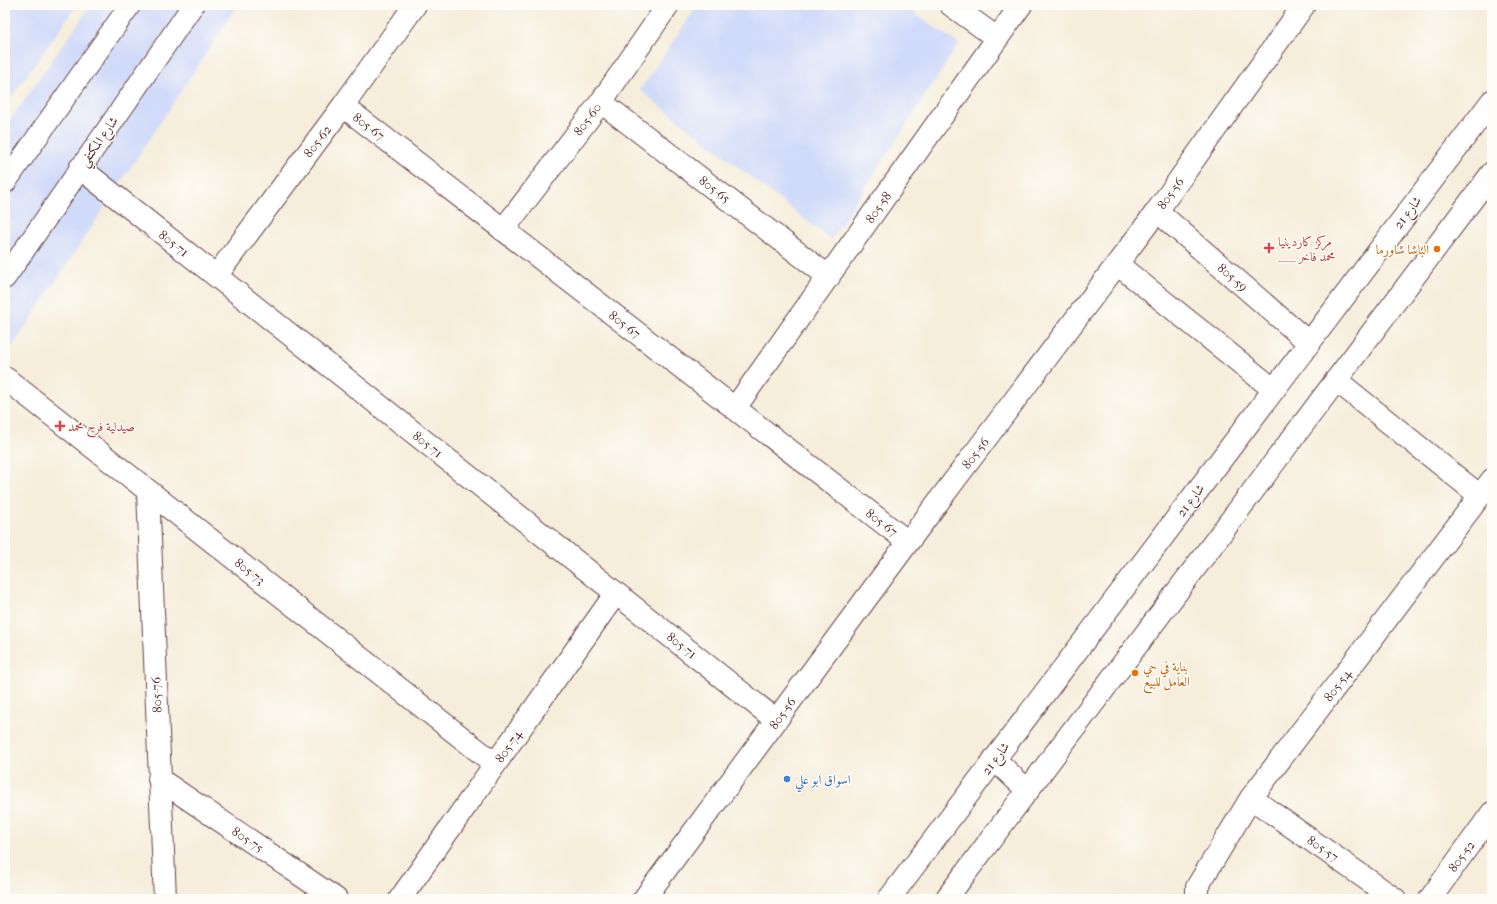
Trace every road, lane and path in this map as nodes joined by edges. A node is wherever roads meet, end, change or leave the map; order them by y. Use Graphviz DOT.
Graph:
graph roads {
  1 [pos="130,5"];
  2 [pos="193,5"];
  3 [pos="415,5"];
  4 [pos="668,5"];
  5 [pos="951,5"];
  6 [pos="1021,5"];
  7 [pos="1300,7"];
  8 [pos="997,38"];
  9 [pos="1492,101"];
  10 [pos="600,102"];
  11 [pos="343,106"];
  12 [pos="80,168"];
  13 [pos="1492,173"];
  14 [pos="5,183"];
  15 [pos="1157,211"];
  16 [pos="503,230"];
  17 [pos="1118,264"];
  18 [pos="216,276"];
  19 [pos="829,277"];
  20 [pos="5,278"];
  21 [pos="1308,342"];
  22 [pos="5,378"];
  23 [pos="1336,380"];
  24 [pos="1273,389"];
  25 [pos="735,408"];
  26 [pos="1486,488"];
  27 [pos="148,491"];
  28 [pos="908,542"];
  29 [pos="616,593"];
  30 [pos="776,720"];
  31 [pos="994,759"];
  32 [pos="494,764"];
  33 [pos="159,779"];
  34 [pos="1028,791"];
  35 [pos="1251,798"];
  36 [pos="1492,812"];
  37 [pos="165,899"];
  38 [pos="336,899"];
  39 [pos="400,899"];
  40 [pos="644,899"];
  41 [pos="888,899"];
  42 [pos="947,899"];
  43 [pos="1197,899"];
  44 [pos="1395,899"];
  45 [pos="1430,899"];
  1 -- 14 [label="street"];
  2 -- 12 [label="street, شارع المكتفي"];
  3 -- 11 [label="street, 805-62"];
  4 -- 10 [label="street, 805-60"];
  5 -- 8 [label="street"];
  6 -- 8 [label="street, 805-58"];
  7 -- 15 [label="street, 805-56"];
  8 -- 19 [label="street, 805-58"];
  9 -- 21 [label="street, شارع 21"];
  10 -- 16 [label="street, 805-60"];
  10 -- 19 [label="street, 805-65"];
  11 -- 16 [label="street, 805-67"];
  11 -- 18 [label="street, 805-62"];
  12 -- 18 [label="street, 805-71"];
  12 -- 20 [label="street, شارع المكتفي"];
  13 -- 23 [label="street"];
  15 -- 17 [label="street, 805-56"];
  15 -- 21 [label="street, 805-59"];
  16 -- 25 [label="street, 805-67"];
  17 -- 24 [label="street"];
  17 -- 28 [label="street, 805-56"];
  18 -- 29 [label="street, 805-71"];
  19 -- 25 [label="street, 805-58"];
  21 -- 24 [label="street, شارع 21"];
  22 -- 27 [label="street, 805-73"];
  23 -- 26 [label="street"];
  23 -- 34 [label="street"];
  24 -- 31 [label="street, شارع 21"];
  25 -- 28 [label="street, 805-67"];
  26 -- 35 [label="street, 805-54"];
  27 -- 32 [label="street, 805-73"];
  27 -- 33 [label="street, 805-76"];
  28 -- 30 [label="street, 805-56"];
  29 -- 30 [label="street, 805-71"];
  29 -- 32 [label="street, 805-74"];
  30 -- 40 [label="street, 805-56"];
  31 -- 34 [label="street"];
  31 -- 41 [label="street, شارع 21"];
  32 -- 39 [label="street, 805-74"];
  33 -- 37 [label="street, 805-76"];
  33 -- 38 [label="street, 805-75"];
  34 -- 42 [label="street"];
  35 -- 43 [label="street, 805-54"];
  35 -- 44 [label="street, 805-57"];
  36 -- 45 [label="street, 805-52"];
}
